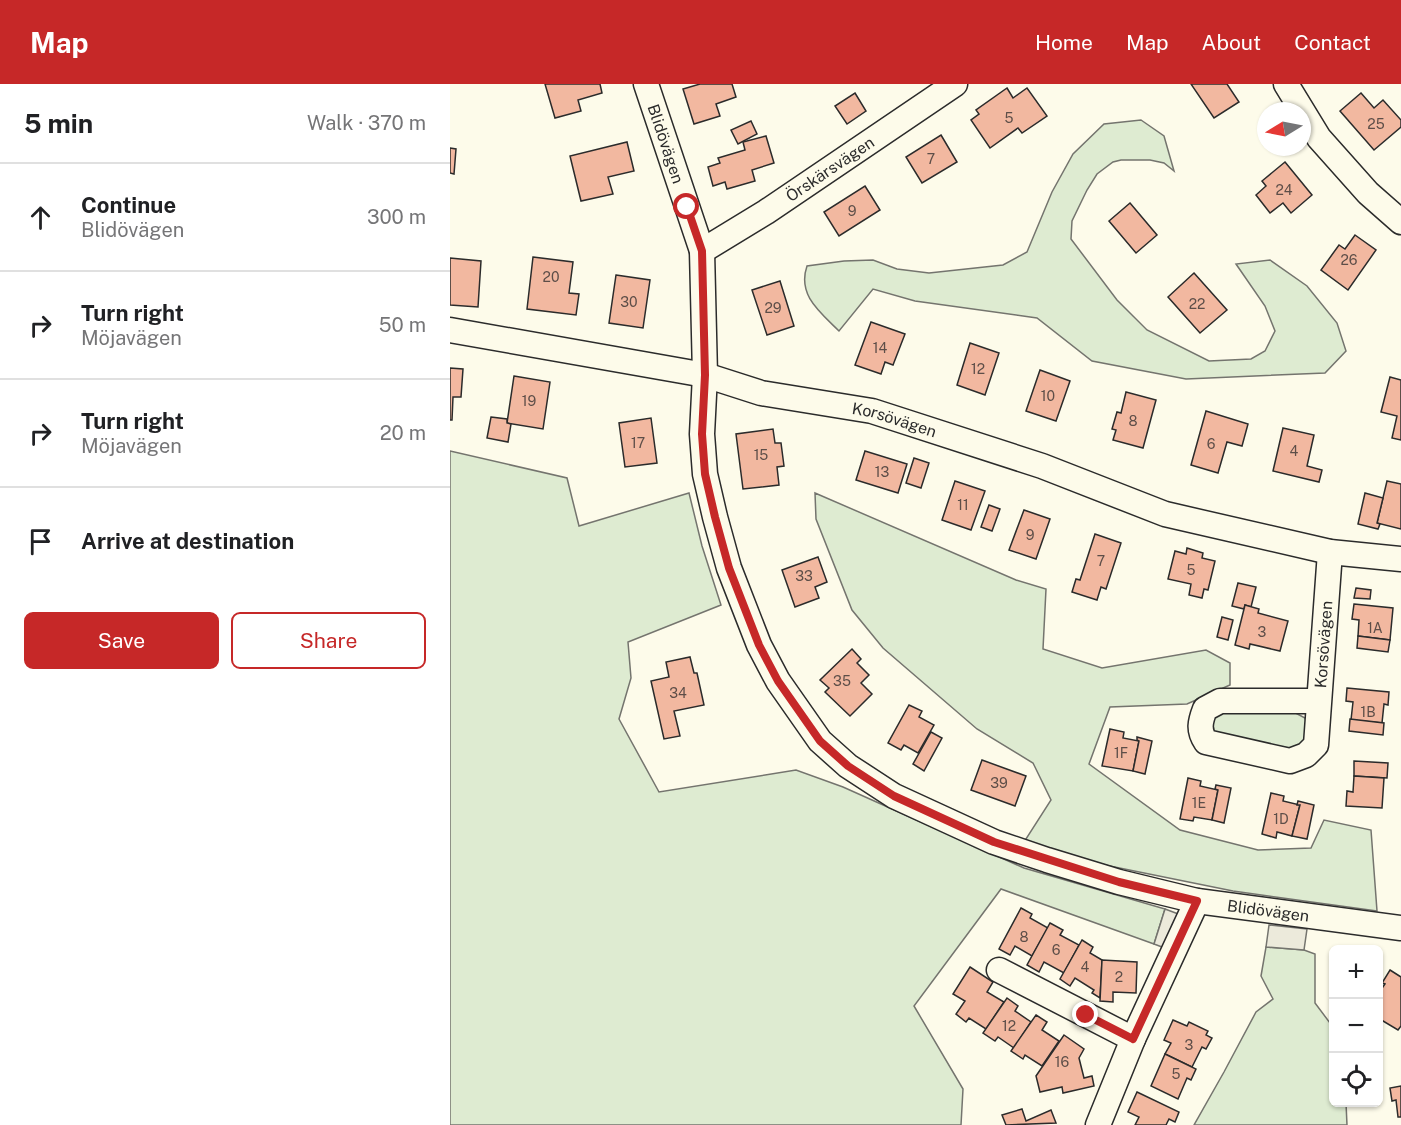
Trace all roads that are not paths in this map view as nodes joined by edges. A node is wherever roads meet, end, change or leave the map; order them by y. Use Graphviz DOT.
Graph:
graph roads {
  1 [pos="646,84"];
  2 [pos="955,84"];
  3 [pos="1286,84"];
  4 [pos="1401,222"];
  5 [pos="702,251"];
  6 [pos="450,330"];
  7 [pos="705,375"];
  8 [pos="1330,552"];
  9 [pos="1401,559"];
  10 [pos="1318,700"];
  11 [pos="1197,901"];
  12 [pos="1401,928"];
  13 [pos="999,970"];
  14 [pos="1133,1039"];
  15 [pos="1098,1125"];
  1 -- 5 [label="street, Blidövägen"];
  2 -- 5 [label="street, Örskärsvägen"];
  3 -- 4 [label="street"];
  5 -- 7 [label="street, Blidövägen"];
  6 -- 7 [label="street, Korsövägen"];
  7 -- 8 [label="street, Korsövägen"];
  7 -- 11 [label="street, Blidövägen"];
  8 -- 9 [label="street, Korsövägen"];
  8 -- 10 [label="street, Korsövägen"];
  10 -- 10 [label="street, Korsövägen"];
  11 -- 12 [label="street, Blidövägen"];
  11 -- 14 [label="street"];
  13 -- 14 [label="street"];
  14 -- 15 [label="street"];
}
